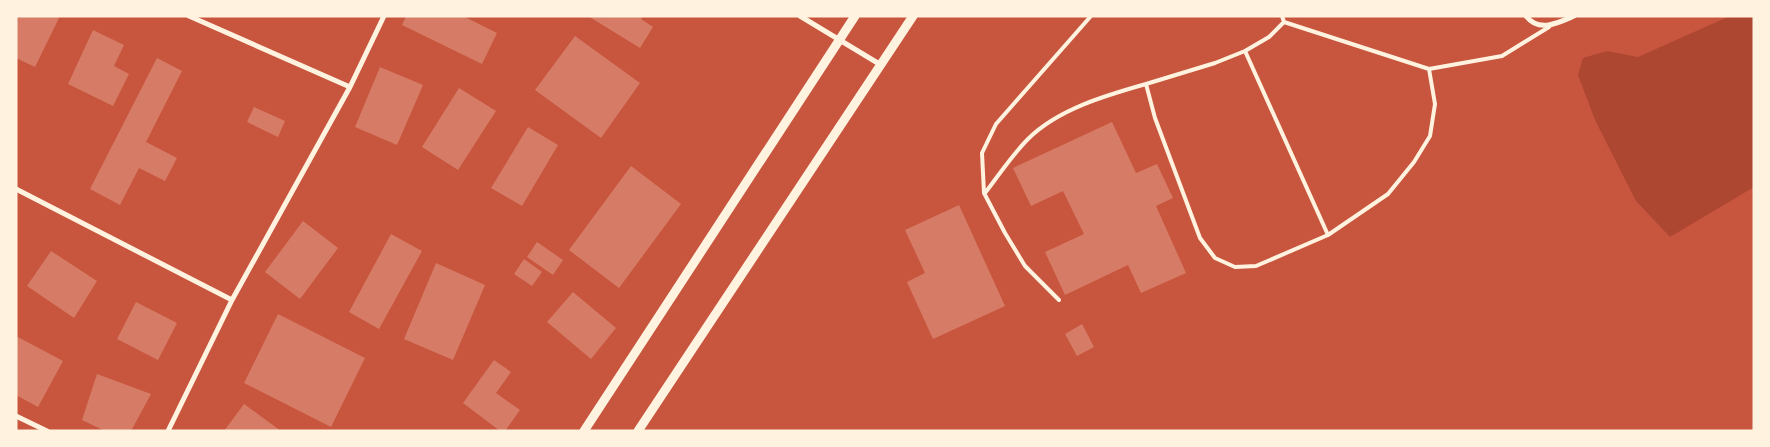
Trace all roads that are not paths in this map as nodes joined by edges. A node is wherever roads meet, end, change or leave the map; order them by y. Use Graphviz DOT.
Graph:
graph roads {
  1 [pos="189,16"];
  2 [pos="384,16"];
  3 [pos="800,16"];
  4 [pos="855,16"];
  5 [pos="913,16"];
  6 [pos="1091,16"];
  7 [pos="1282,16"];
  8 [pos="1526,16"];
  9 [pos="1574,16"];
  10 [pos="1284,22"];
  11 [pos="1549,27"];
  12 [pos="839,40"];
  13 [pos="1245,51"];
  14 [pos="881,65"];
  15 [pos="1429,69"];
  16 [pos="1146,84"];
  17 [pos="350,87"];
  18 [pos="16,189"];
  19 [pos="984,194"];
  20 [pos="1328,235"];
  21 [pos="232,300"];
  22 [pos="1058,300"];
  23 [pos="16,416"];
  24 [pos="47,431"];
  25 [pos="168,431"];
  26 [pos="584,431"];
  27 [pos="638,431"];
  1 -- 17 [label="street"];
  2 -- 17 [label="street"];
  3 -- 12 [label="street"];
  4 -- 12 [label="street"];
  5 -- 14 [label="street"];
  6 -- 19 [label="lane"];
  7 -- 10 [label="lane"];
  8 -- 11 [label="street"];
  9 -- 11 [label="street"];
  10 -- 13 [label="lane"];
  10 -- 15 [label="lane"];
  11 -- 15 [label="lane"];
  12 -- 14 [label="street"];
  12 -- 26 [label="street"];
  13 -- 16 [label="lane"];
  13 -- 20 [label="lane"];
  14 -- 27 [label="street"];
  15 -- 20 [label="lane"];
  16 -- 19 [label="lane"];
  16 -- 20 [label="lane"];
  17 -- 21 [label="street"];
  18 -- 21 [label="street"];
  19 -- 22 [label="lane"];
  21 -- 25 [label="street"];
  23 -- 24 [label="street"];
}
